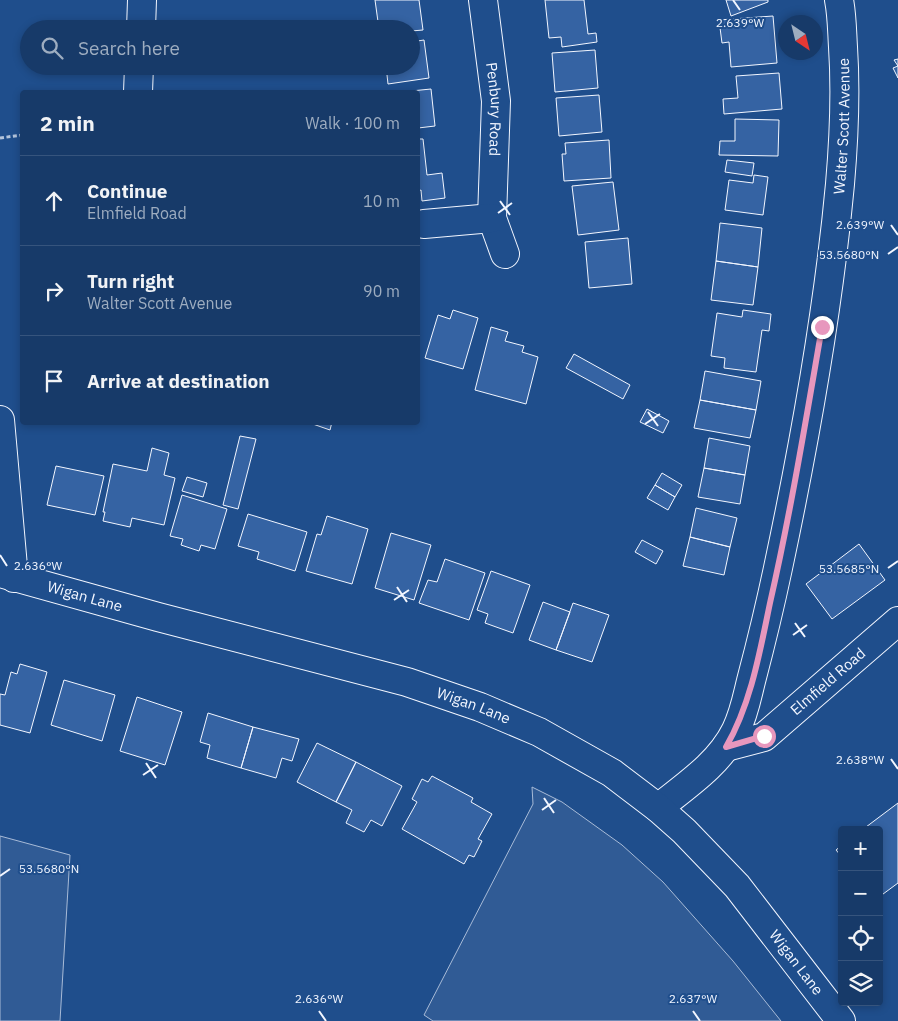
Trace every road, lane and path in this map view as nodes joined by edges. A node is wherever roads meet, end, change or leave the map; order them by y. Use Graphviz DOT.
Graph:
graph roads {
  1 [pos="142,0"];
  2 [pos="483,0"];
  3 [pos="839,0"];
  4 [pos="141,20"];
  5 [pos="139,75"];
  6 [pos="138,90"];
  7 [pos="20,135"];
  8 [pos="0,138"];
  9 [pos="492,218"];
  10 [pos="424,224"];
  11 [pos="505,254"];
  12 [pos="0,420"];
  13 [pos="7,575"];
  14 [pos="898,621"];
  15 [pos="726,747"];
  16 [pos="658,808"];
  17 [pos="841,1021"];
  1 -- 4 [label="main road"];
  2 -- 9 [label="main road, Penbury Road"];
  3 -- 15 [label="main road, Walter Scott Avenue"];
  5 -- 6 [label="main road"];
  7 -- 8 [label="path"];
  9 -- 10 [label="main road"];
  9 -- 11 [label="main road, Penbury Road"];
  12 -- 13 [label="main road"];
  13 -- 16 [label="main road, Wigan Lane"];
  14 -- 15 [label="main road, Elmfield Road"];
  15 -- 16 [label="main road, Walter Scott Avenue"];
  16 -- 17 [label="main road, Wigan Lane"];
}
